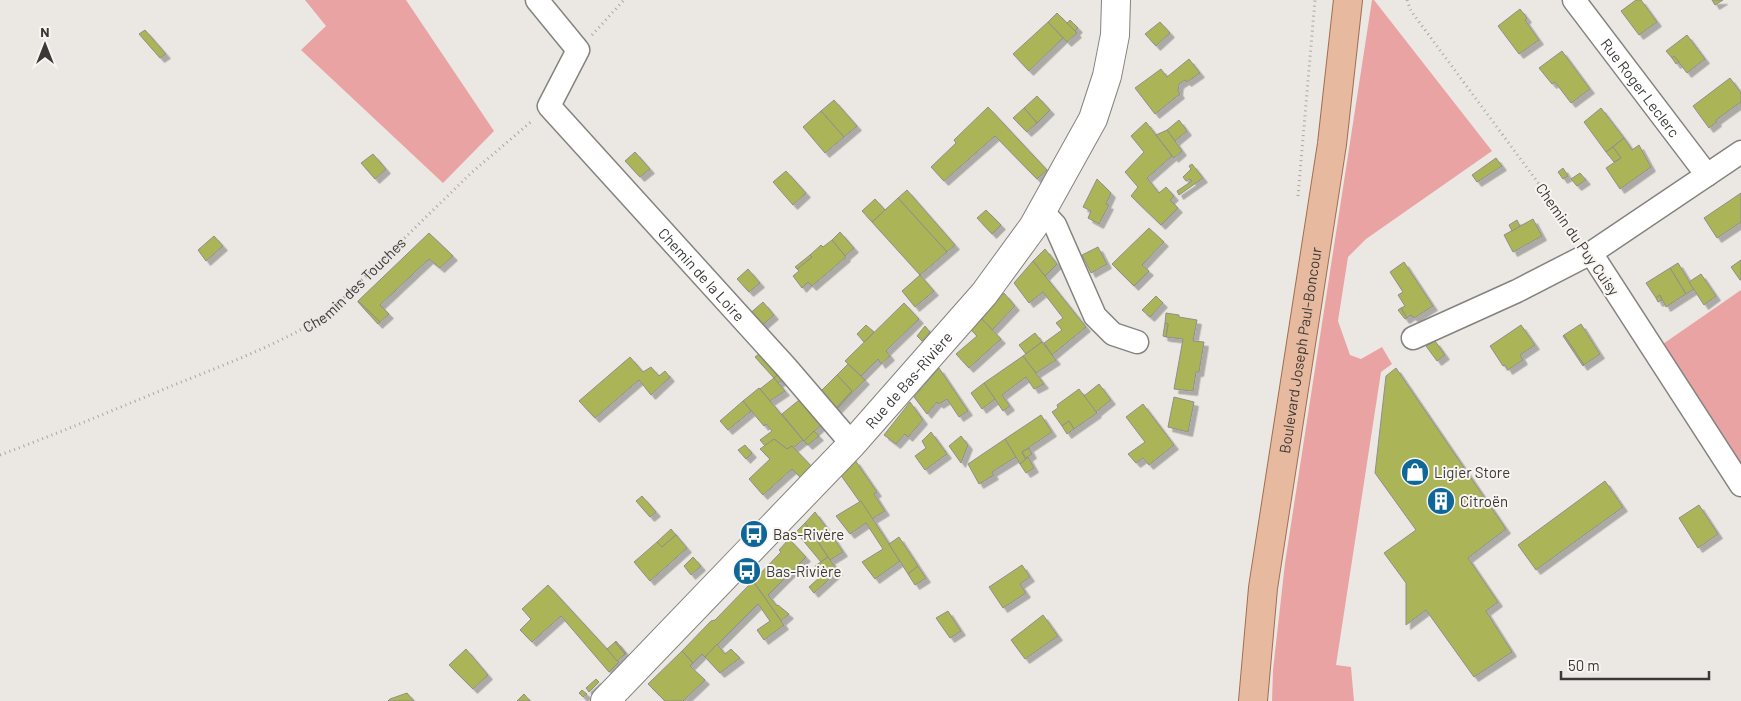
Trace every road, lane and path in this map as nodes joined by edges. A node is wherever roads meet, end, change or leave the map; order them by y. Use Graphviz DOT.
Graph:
graph roads {
  1 [pos="537,0"];
  2 [pos="624,0"];
  3 [pos="1116,0"];
  4 [pos="1315,0"];
  5 [pos="1348,0"];
  6 [pos="1406,0"];
  7 [pos="1574,0"];
  8 [pos="578,50"];
  9 [pos="549,106"];
  10 [pos="1741,152"];
  11 [pos="1707,175"];
  12 [pos="1298,206"];
  13 [pos="1042,210"];
  14 [pos="1591,253"];
  15 [pos="1413,338"];
  16 [pos="1137,342"];
  17 [pos="852,444"];
  18 [pos="0,454"];
  19 [pos="1741,485"];
  20 [pos="605,701"];
  21 [pos="1253,701"];
  1 -- 8 [label="street"];
  2 -- 8 [label="path"];
  3 -- 13 [label="street, Rue de Bas-Rivière"];
  4 -- 12 [label="path"];
  5 -- 21 [label="main road, Boulevard Joseph Paul-Boncour"];
  6 -- 14 [label="path, Chemin du Puy Cuisy"];
  7 -- 11 [label="street, Rue Roger Leclerc"];
  8 -- 9 [label="street"];
  9 -- 17 [label="street, Chemin de la Loire"];
  9 -- 18 [label="path, Chemin des Touches"];
  10 -- 11 [label="street"];
  11 -- 14 [label="street"];
  13 -- 16 [label="street"];
  13 -- 17 [label="street, Rue de Bas-Rivière"];
  14 -- 15 [label="street"];
  14 -- 19 [label="street, Chemin du Puy Cuisy"];
  17 -- 20 [label="street, Rue de Bas-Rivière"];
}
